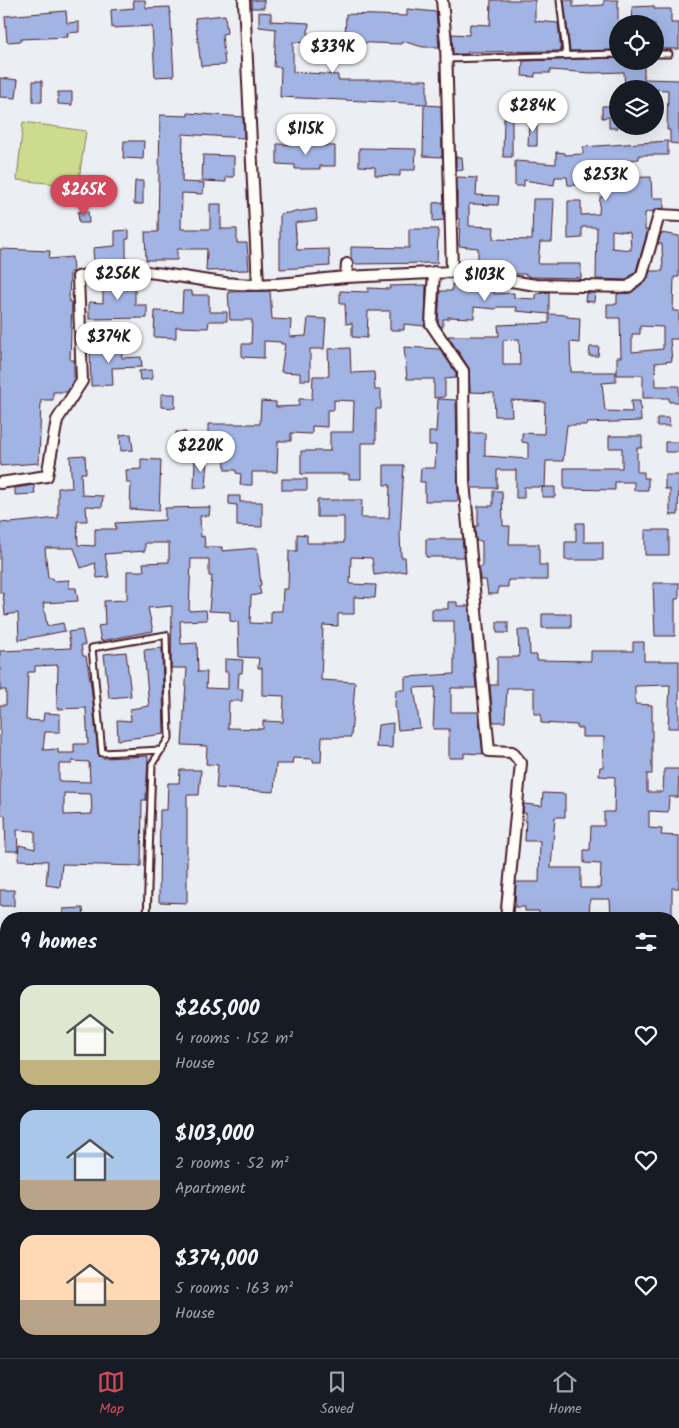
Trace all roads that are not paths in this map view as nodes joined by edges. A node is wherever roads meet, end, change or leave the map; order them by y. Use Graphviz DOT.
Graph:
graph roads {
  1 [pos="244,0"];
  2 [pos="442,0"];
  3 [pos="560,0"];
  4 [pos="566,54"];
  5 [pos="609,54"];
  6 [pos="664,54"];
  7 [pos="670,54"];
  8 [pos="446,59"];
  9 [pos="679,216"];
  10 [pos="347,264"];
  11 [pos="434,272"];
  12 [pos="452,272"];
  13 [pos="346,277"];
  14 [pos="258,285"];
  15 [pos="0,484"];
  16 [pos="162,750"];
  17 [pos="147,912"];
  18 [pos="507,912"];
  1 -- 14 [label="street"];
  2 -- 8 [label="street"];
  3 -- 4 [label="lane"];
  4 -- 5 [label="lane"];
  4 -- 8 [label="lane"];
  6 -- 7 [label="lane"];
  8 -- 12 [label="street"];
  9 -- 12 [label="street"];
  10 -- 13 [label="street"];
  11 -- 12 [label="street"];
  11 -- 13 [label="street"];
  11 -- 18 [label="street"];
  13 -- 14 [label="street"];
  14 -- 15 [label="street"];
  16 -- 16 [label="lane"];
  16 -- 17 [label="lane"];
}
